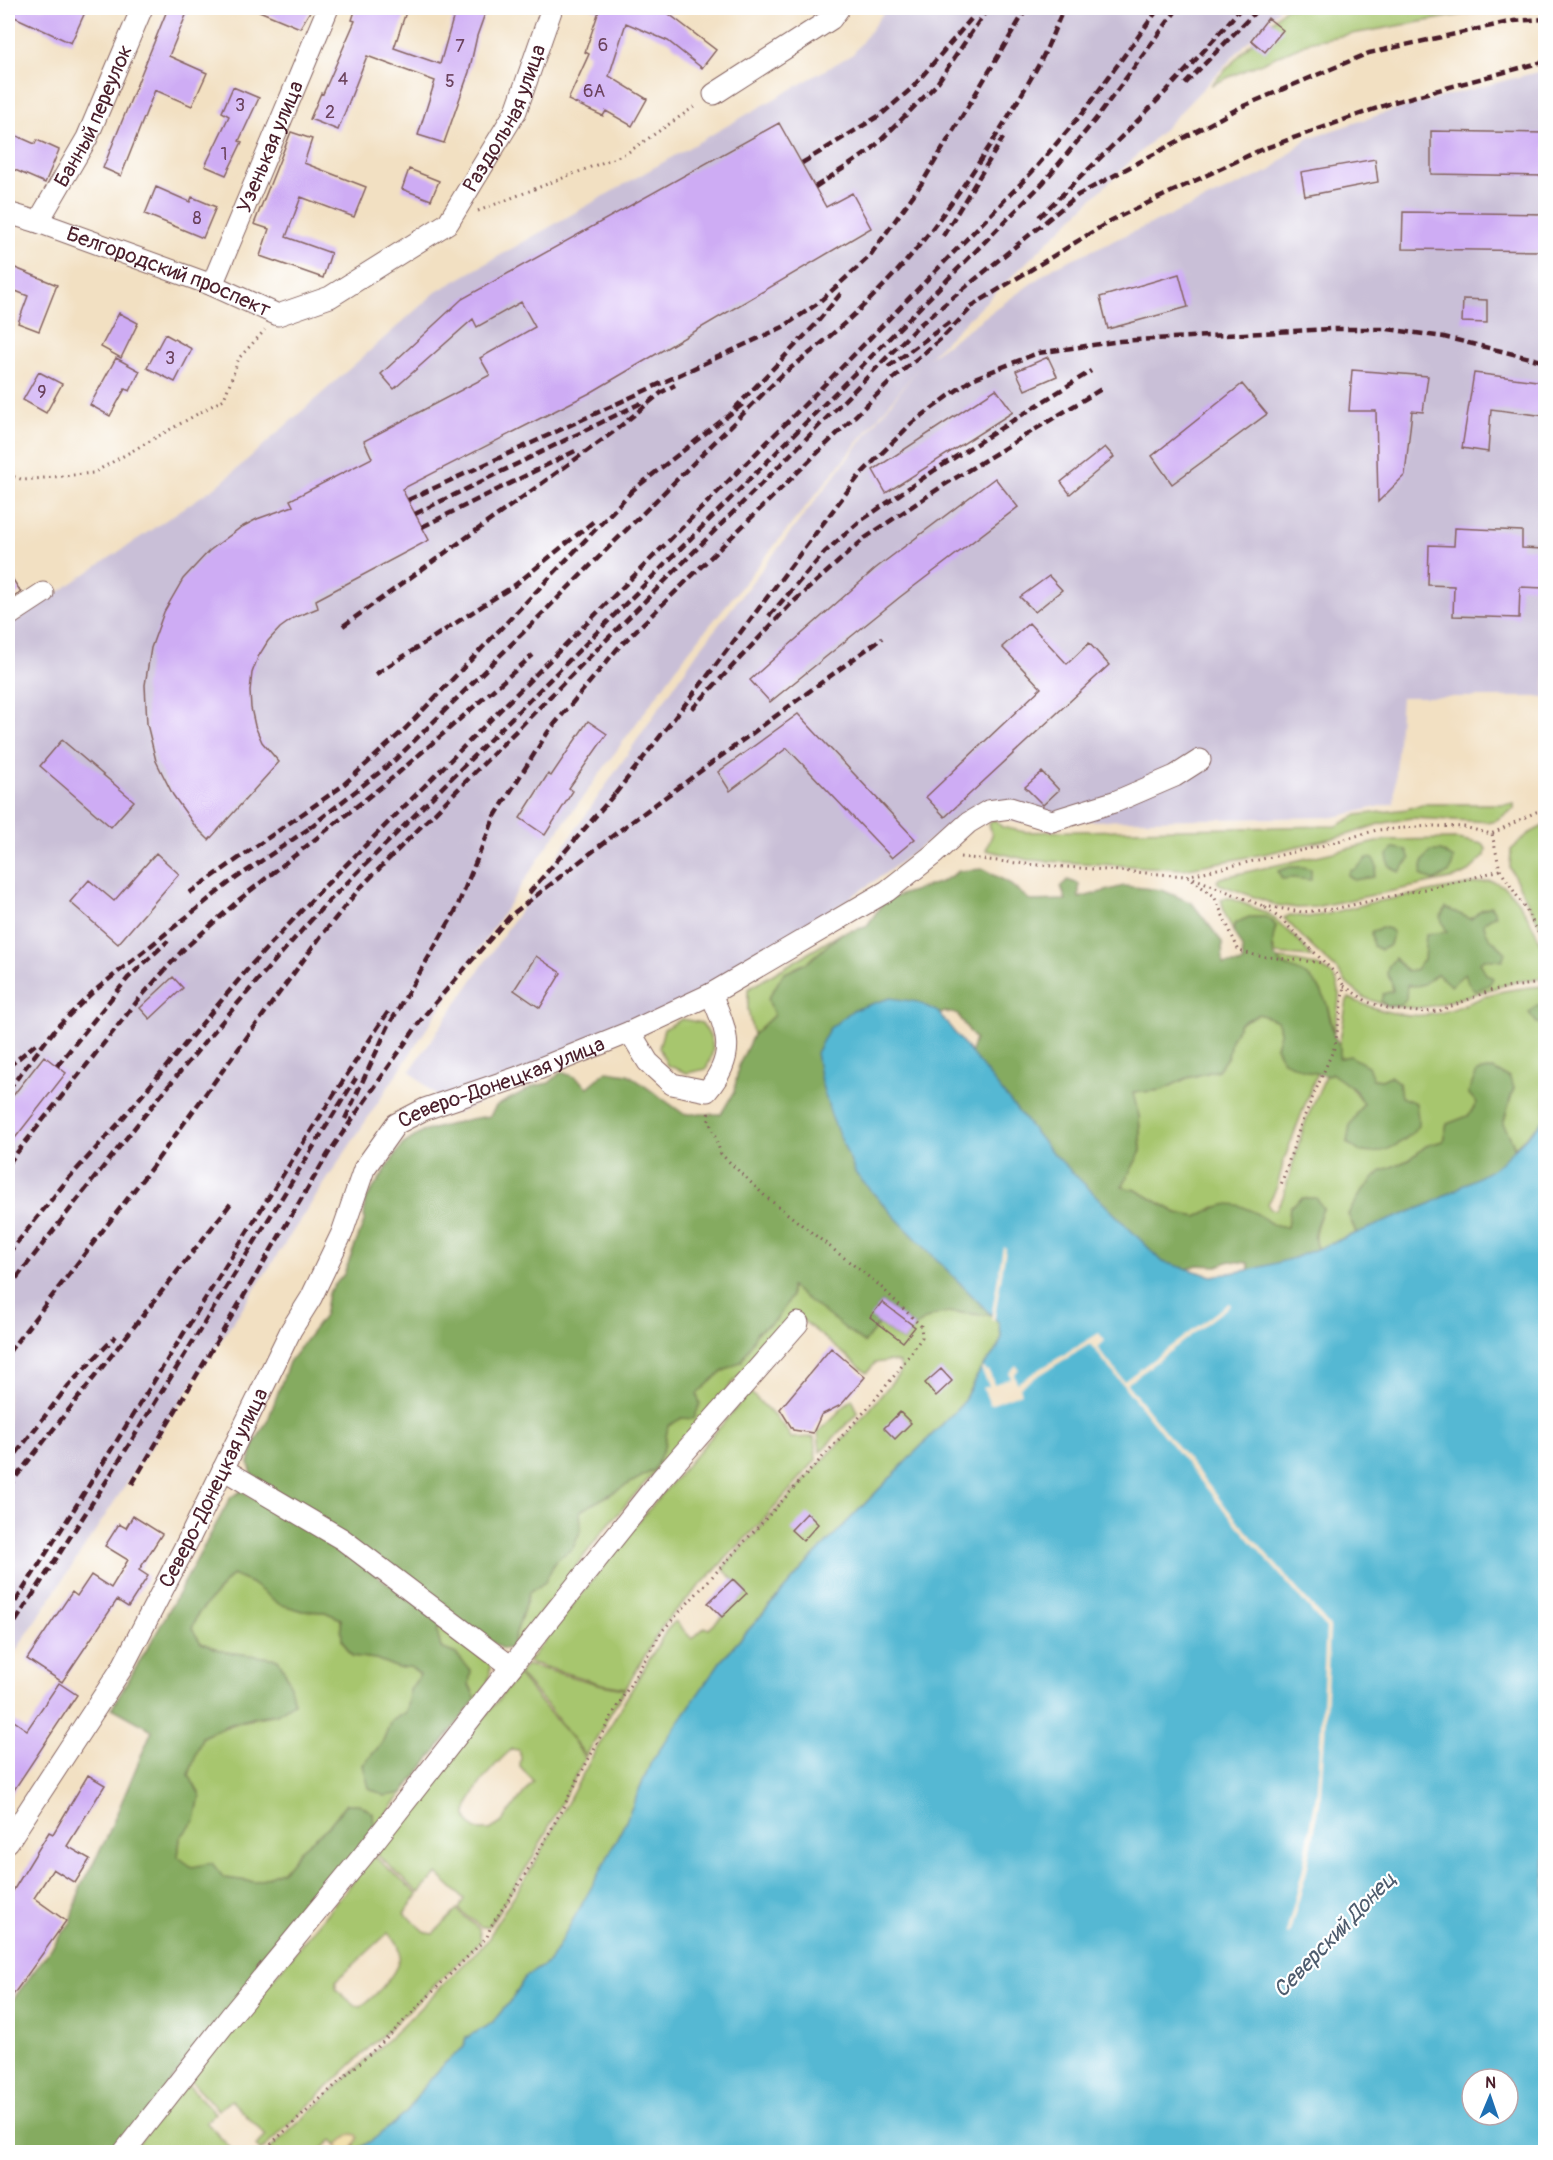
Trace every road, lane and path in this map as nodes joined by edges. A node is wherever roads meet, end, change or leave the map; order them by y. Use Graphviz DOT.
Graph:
graph roads {
  1 [pos="142,8"];
  2 [pos="328,8"];
  3 [pos="552,8"];
  4 [pos="839,8"];
  5 [pos="714,94"];
  6 [pos="8,213"];
  7 [pos="38,222"];
  8 [pos="448,223"];
  9 [pos="212,285"];
  10 [pos="278,315"];
  11 [pos="8,476"];
  12 [pos="44,593"];
  13 [pos="8,616"];
  14 [pos="1200,760"];
  15 [pos="1545,811"];
  16 [pos="1491,834"];
  17 [pos="934,854"];
  18 [pos="1500,870"];
  19 [pos="1186,876"];
  20 [pos="1263,906"];
  21 [pos="1545,947"];
  22 [pos="1325,963"];
  23 [pos="1545,982"];
  24 [pos="1344,986"];
  25 [pos="711,994"];
  26 [pos="630,1032"];
  27 [pos="707,1091"];
  28 [pos="1281,1185"];
  29 [pos="798,1323"];
  30 [pos="223,1469"];
  31 [pos="511,1667"];
  32 [pos="8,1842"];
  33 [pos="124,2152"];
  34 [pos="262,2152"];
  1 -- 7 [label="street, Банный переулок"];
  2 -- 9 [label="street, Узенькая улица"];
  3 -- 8 [label="street, Раздольная улица"];
  4 -- 5 [label="street"];
  5 -- 8 [label="path"];
  6 -- 7 [label="street, Белгородский проспект"];
  7 -- 9 [label="street, Белгородский проспект"];
  8 -- 10 [label="street, Белгородский проспект"];
  9 -- 10 [label="street, Белгородский проспект"];
  10 -- 11 [label="path"];
  12 -- 13 [label="street"];
  14 -- 17 [label="street, Северо-Донецкая улица"];
  15 -- 16 [label="path"];
  16 -- 18 [label="path"];
  16 -- 19 [label="path"];
  17 -- 19 [label="path"];
  17 -- 25 [label="street, Северо-Донецкая улица"];
  18 -- 20 [label="path"];
  18 -- 21 [label="path"];
  19 -- 20 [label="path"];
  19 -- 22 [label="path"];
  20 -- 22 [label="path"];
  22 -- 24 [label="path"];
  23 -- 24 [label="path"];
  24 -- 28 [label="path"];
  25 -- 26 [label="street, Северо-Донецкая улица"];
  25 -- 27 [label="street"];
  26 -- 27 [label="street"];
  26 -- 30 [label="street, Северо-Донецкая улица"];
  27 -- 34 [label="path"];
  29 -- 31 [label="street"];
  30 -- 31 [label="street"];
  30 -- 32 [label="street, Северо-Донецкая улица"];
  31 -- 33 [label="street"];
}
